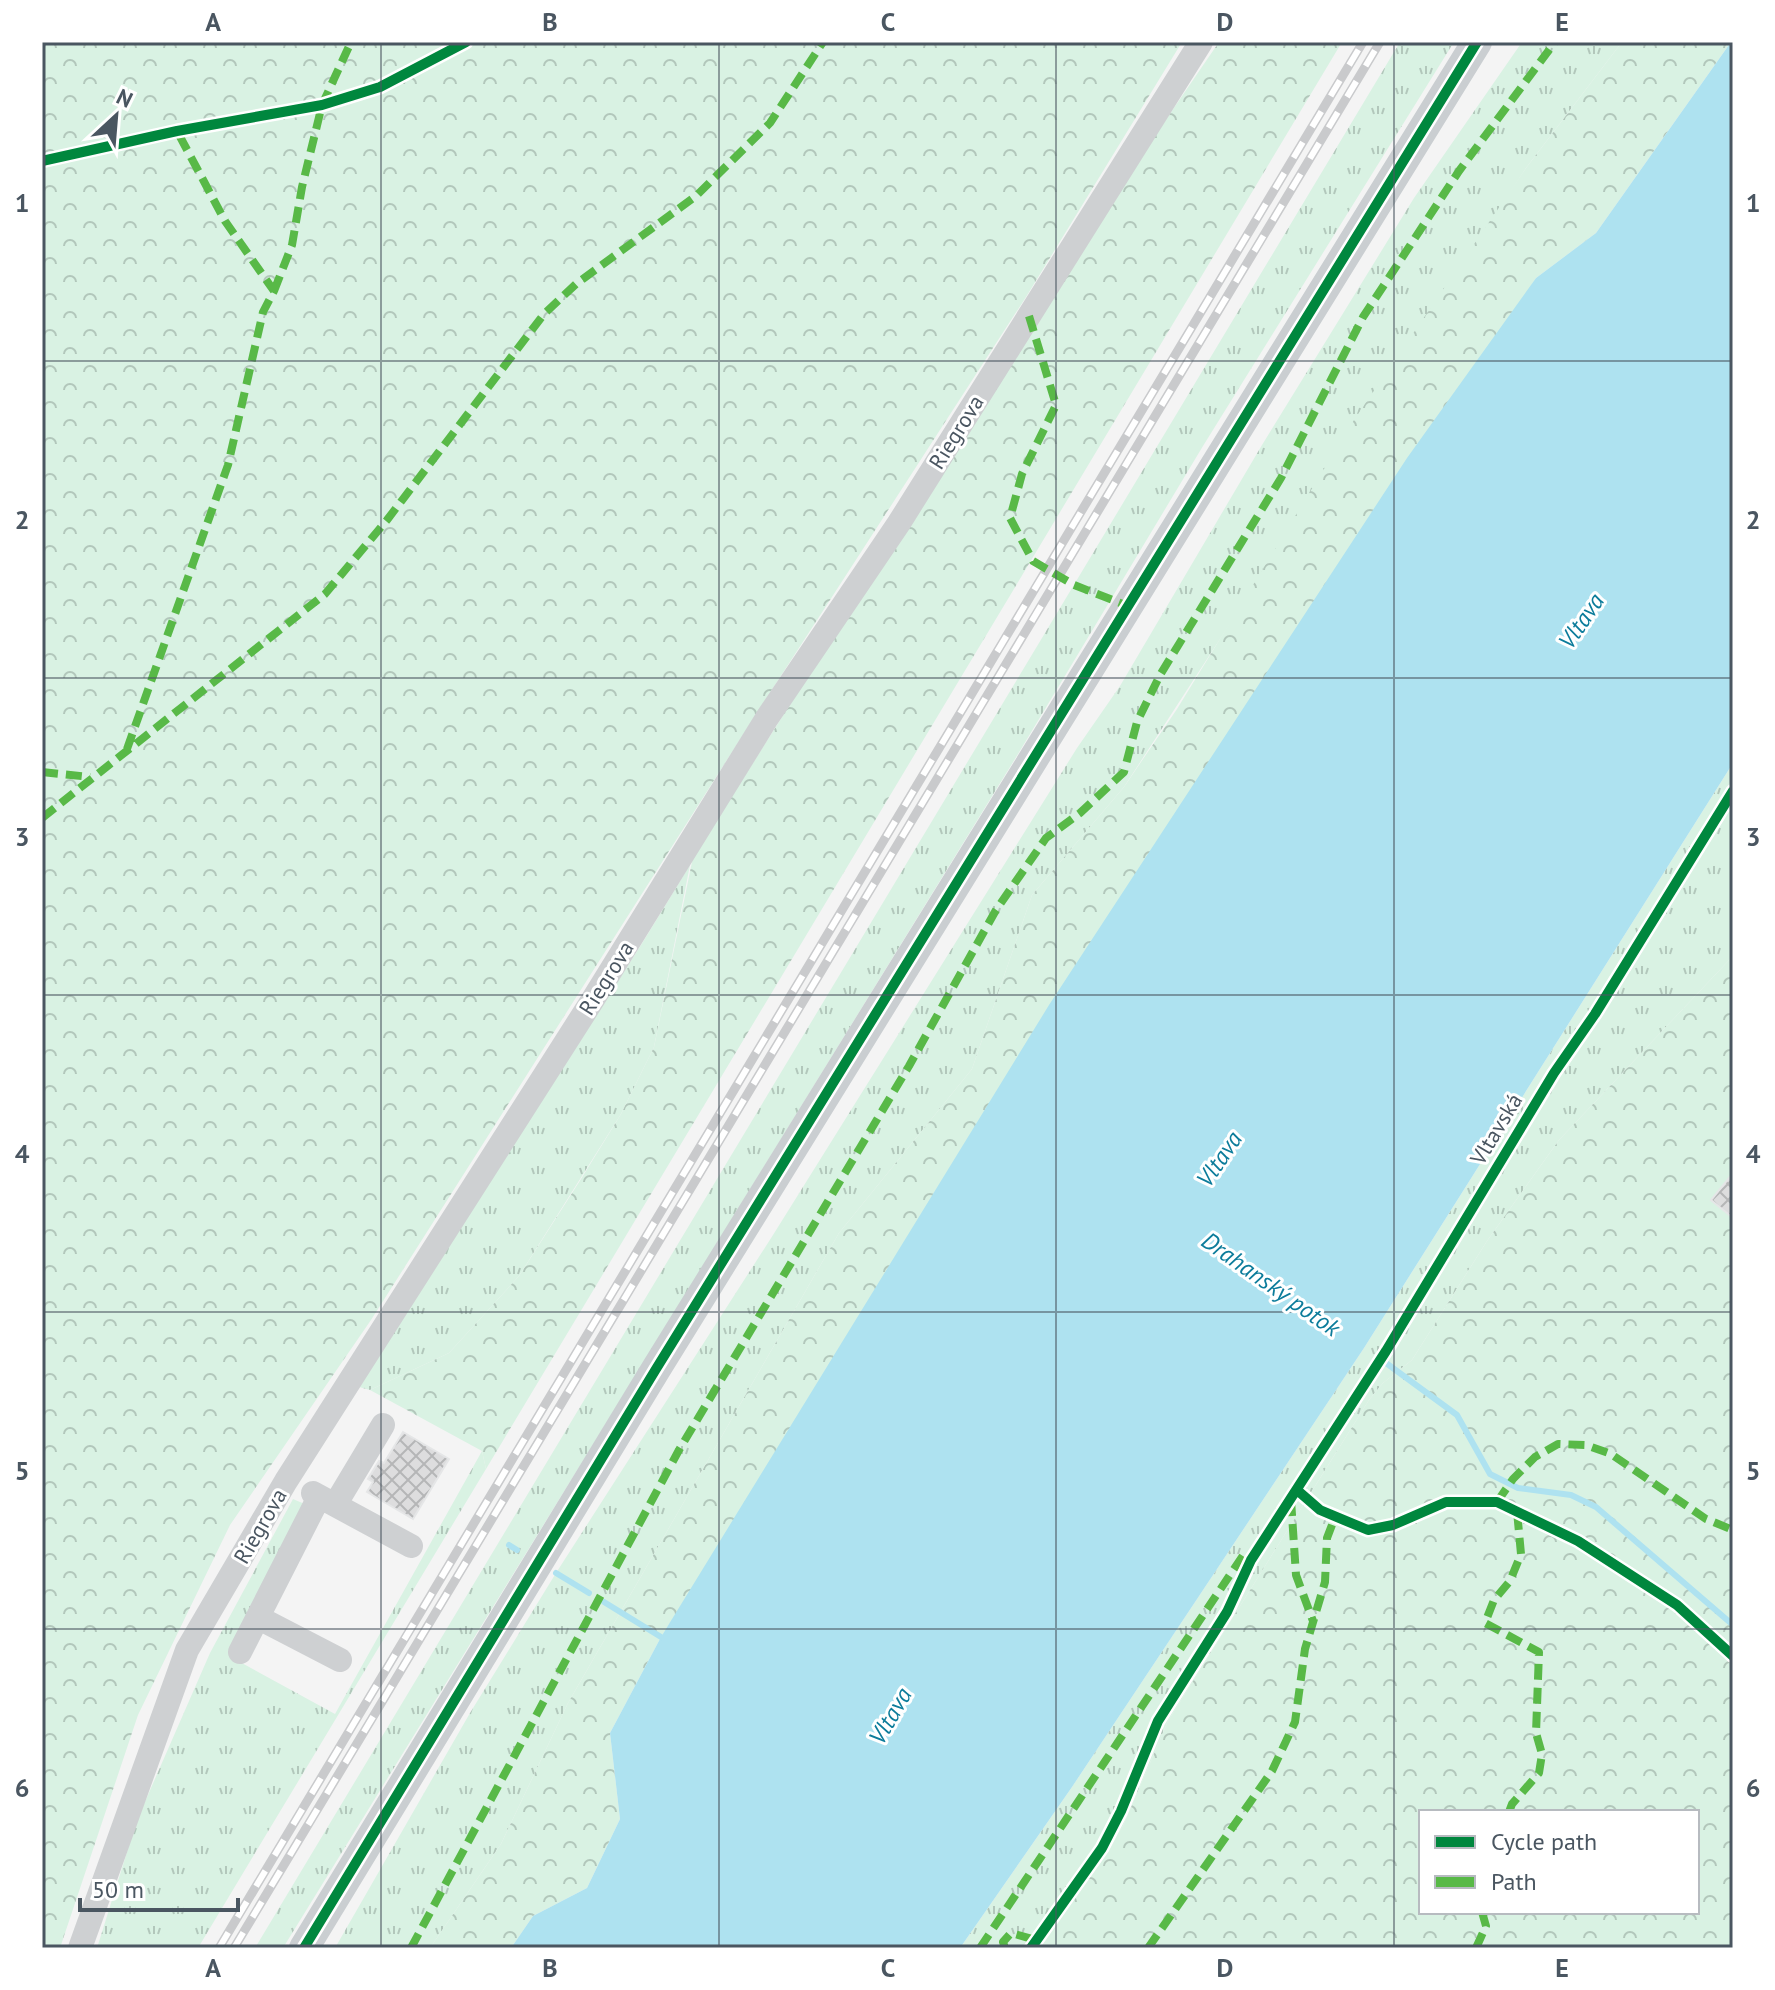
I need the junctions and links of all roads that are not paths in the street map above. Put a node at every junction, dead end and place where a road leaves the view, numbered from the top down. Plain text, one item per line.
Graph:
1 (1201, 42) edge
2 (1477, 42) edge
3 (383, 1425) dead end
4 (323, 1498) junction
5 (411, 1546) dead end
6 (259, 1618) junction
7 (240, 1652) dead end
8 (340, 1660) dead end
9 (80, 1948) edge
10 (304, 1948) edge

1 - 9 street, Riegrova
2 - 10 main road
3 - 4 street
4 - 5 street
4 - 6 street
6 - 7 street
6 - 8 street

